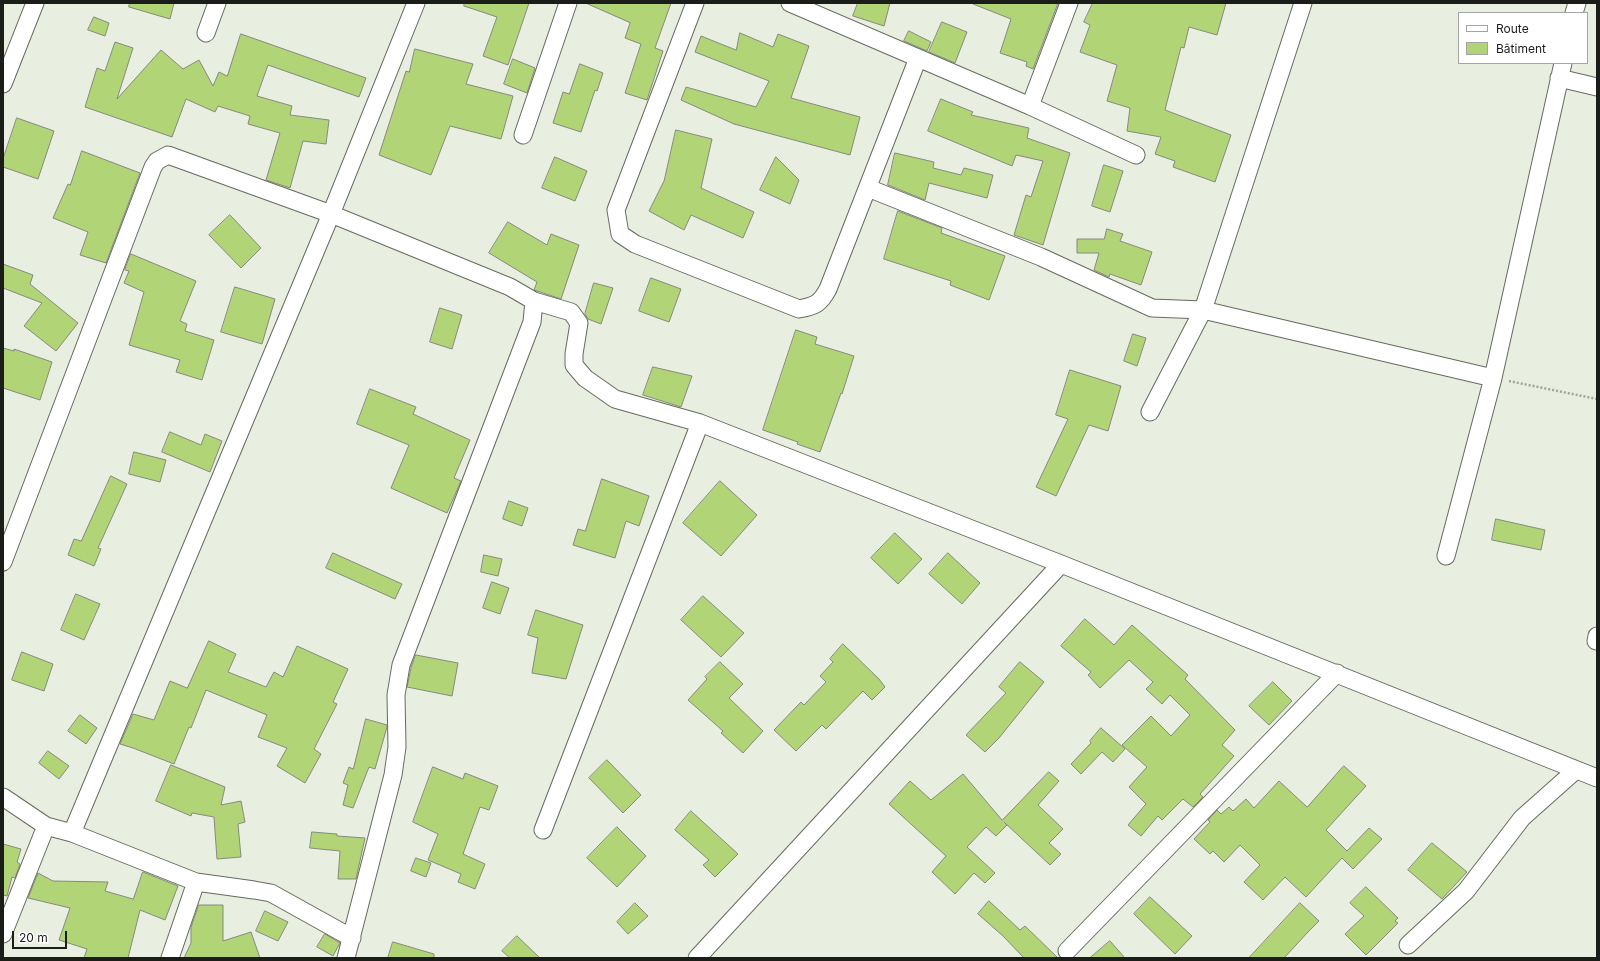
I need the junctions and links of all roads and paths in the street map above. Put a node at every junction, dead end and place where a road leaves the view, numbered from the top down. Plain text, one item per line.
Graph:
1 (35, 3) edge
2 (217, 3) edge
3 (416, 3) edge
4 (568, 3) edge
5 (695, 3) edge
6 (790, 3) edge
7 (1069, 3) edge
8 (1303, 3) edge
9 (206, 33) dead end
10 (918, 58) junction
11 (1561, 71) edge
12 (3, 84) edge
13 (1597, 87) edge
14 (1030, 106) junction
15 (523, 135) dead end
16 (1136, 155) dead end
17 (868, 188) junction
18 (331, 214) junction
19 (534, 301) junction
20 (1203, 310) junction
21 (1493, 378) junction
22 (1597, 399) edge
23 (1150, 412) dead end
24 (700, 423) junction
25 (1446, 556) dead end
26 (3, 562) edge
27 (1061, 564) junction
28 (1337, 673) junction
29 (1576, 770) junction
30 (1597, 778) edge
31 (3, 797) edge
32 (46, 826) junction
33 (543, 830) dead end
34 (72, 833) junction
35 (196, 882) junction
36 (3, 934) edge
37 (352, 938) junction
38 (1408, 945) dead end
39 (1067, 951) dead end
40 (170, 958) edge
41 (346, 958) edge
42 (697, 958) edge

1 - 12 street
2 - 9 street
3 - 18 street
4 - 15 street
5 - 17 street
6 - 10 street
7 - 14 street
8 - 20 street
10 - 14 street
10 - 17 street
11 - 13 street
11 - 21 street
14 - 16 street
17 - 20 street
18 - 19 street
18 - 26 street
18 - 34 street
19 - 24 street
19 - 37 street
20 - 21 street
20 - 23 street
21 - 22 path
21 - 25 street
24 - 27 street
24 - 33 street
27 - 28 street
27 - 42 street
28 - 29 street
28 - 39 street
29 - 30 street
29 - 38 street
31 - 32 street
32 - 34 street
32 - 36 street
34 - 35 street
35 - 37 street
35 - 40 street
37 - 41 street

